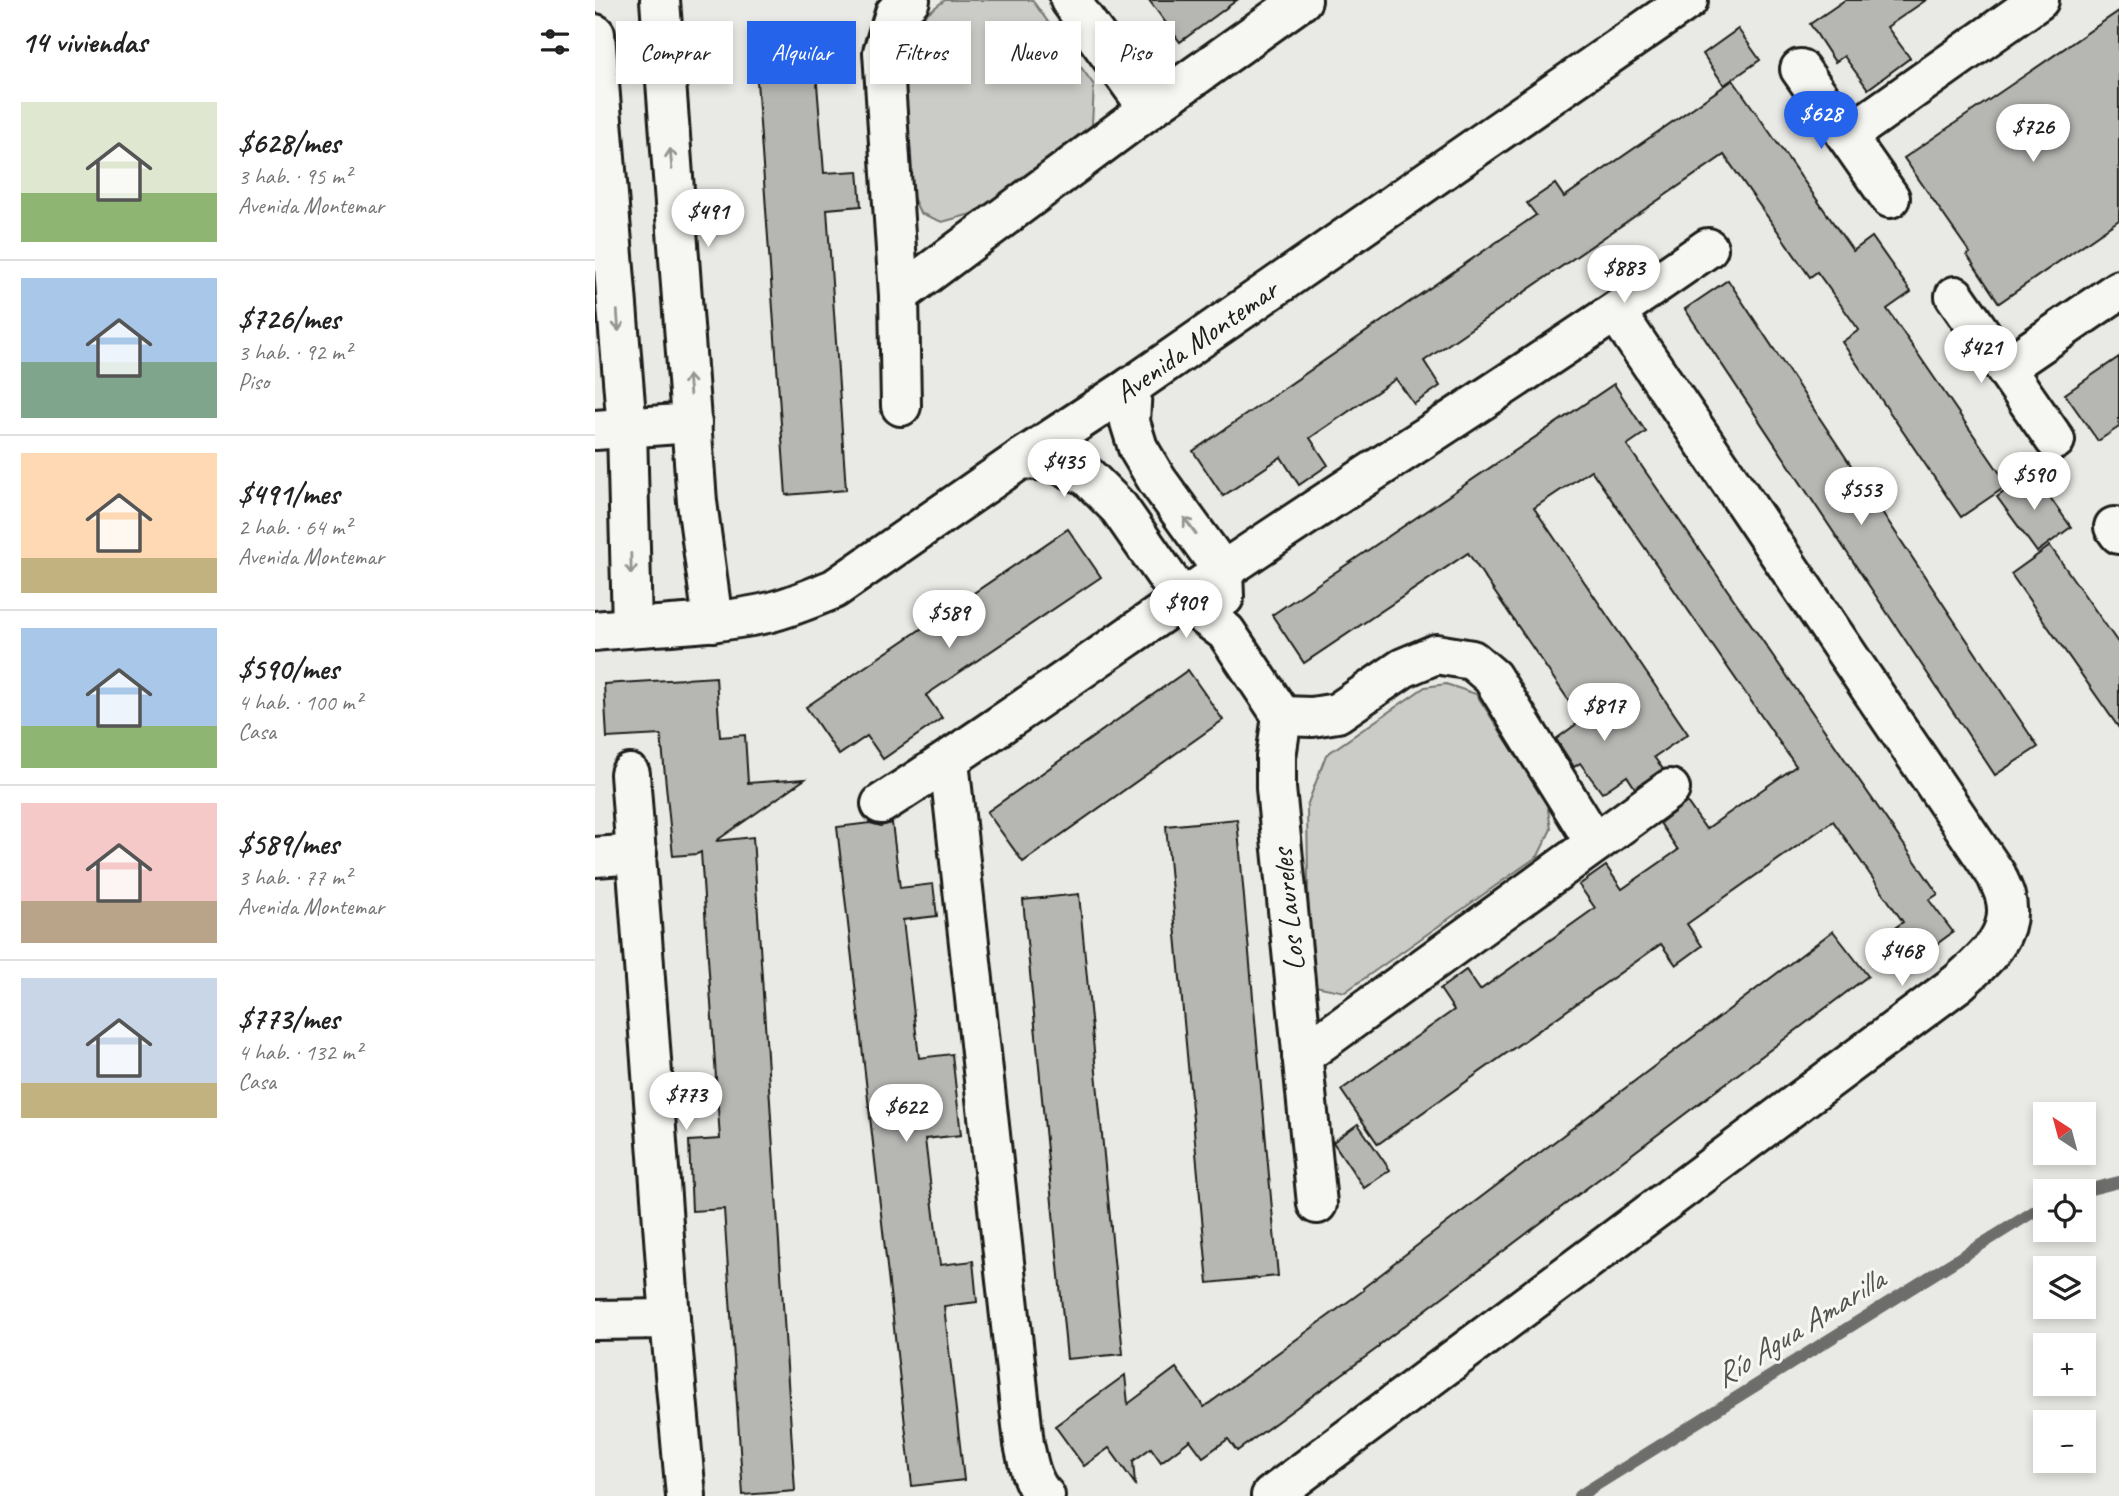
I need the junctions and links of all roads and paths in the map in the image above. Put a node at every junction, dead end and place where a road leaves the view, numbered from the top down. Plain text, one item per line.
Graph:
1 (660, 0) edge
2 (910, 0) edge
3 (1070, 0) edge
4 (1301, 0) edge
5 (1688, 0) edge
6 (2039, 0) edge
7 (595, 34) edge
8 (1800, 69) dead end
9 (1149, 109) junction
10 (1847, 136) junction
11 (601, 171) edge
12 (1891, 198) dead end
13 (1708, 248) dead end
14 (2119, 290) edge
15 (899, 295) junction
16 (1955, 296) dead end
17 (1616, 313) junction
18 (2005, 368) junction
19 (1132, 386) junction
20 (901, 406) dead end
21 (692, 423) junction
22 (611, 430) edge
23 (2055, 440) dead end
24 (1021, 459) junction
25 (1223, 571) junction
26 (1183, 600) junction
27 (713, 622) junction
28 (613, 629) edge
29 (1226, 632) junction
30 (1282, 716) junction
31 (949, 761) junction
32 (630, 774) dead end
33 (1670, 789) dead end
34 (881, 804) dead end
35 (1595, 843) junction
36 (637, 855) junction
37 (595, 857) edge
38 (1303, 1056) junction
39 (1317, 1205) dead end
40 (670, 1318) junction
41 (595, 1320) edge
42 (686, 1496) edge
43 (1045, 1496) edge
44 (1271, 1496) edge

21 -> 1 street
2 - 15 street
3 - 9 street
4 - 9 street
5 - 19 street, Avenida Montemar
6 - 10 street
7 - 11 street
8 - 10 street
9 - 15 street
10 - 12 street
11 -> 22 street
13 - 17 street
14 - 18 street
15 - 20 street
16 - 18 street
17 - 25 street
17 - 44 street
18 - 23 street
19 - 24 street, Avenida Montemar
25 -> 19 street
21 - 22 street
21 - 27 street
22 -> 28 street
24 - 26 street
24 - 27 street, Avenida Montemar
25 - 26 street
25 - 29 street
26 - 29 street
26 - 31 street
27 - 28 street, Avenida Montemar
29 - 30 street
30 - 35 street
30 - 38 street, Los Laureles
31 - 34 street
31 - 43 street
32 - 36 street
33 - 35 street
35 - 38 street
36 - 37 street
36 - 40 street
38 - 39 street, Los Laureles
40 - 41 street
40 - 42 street

